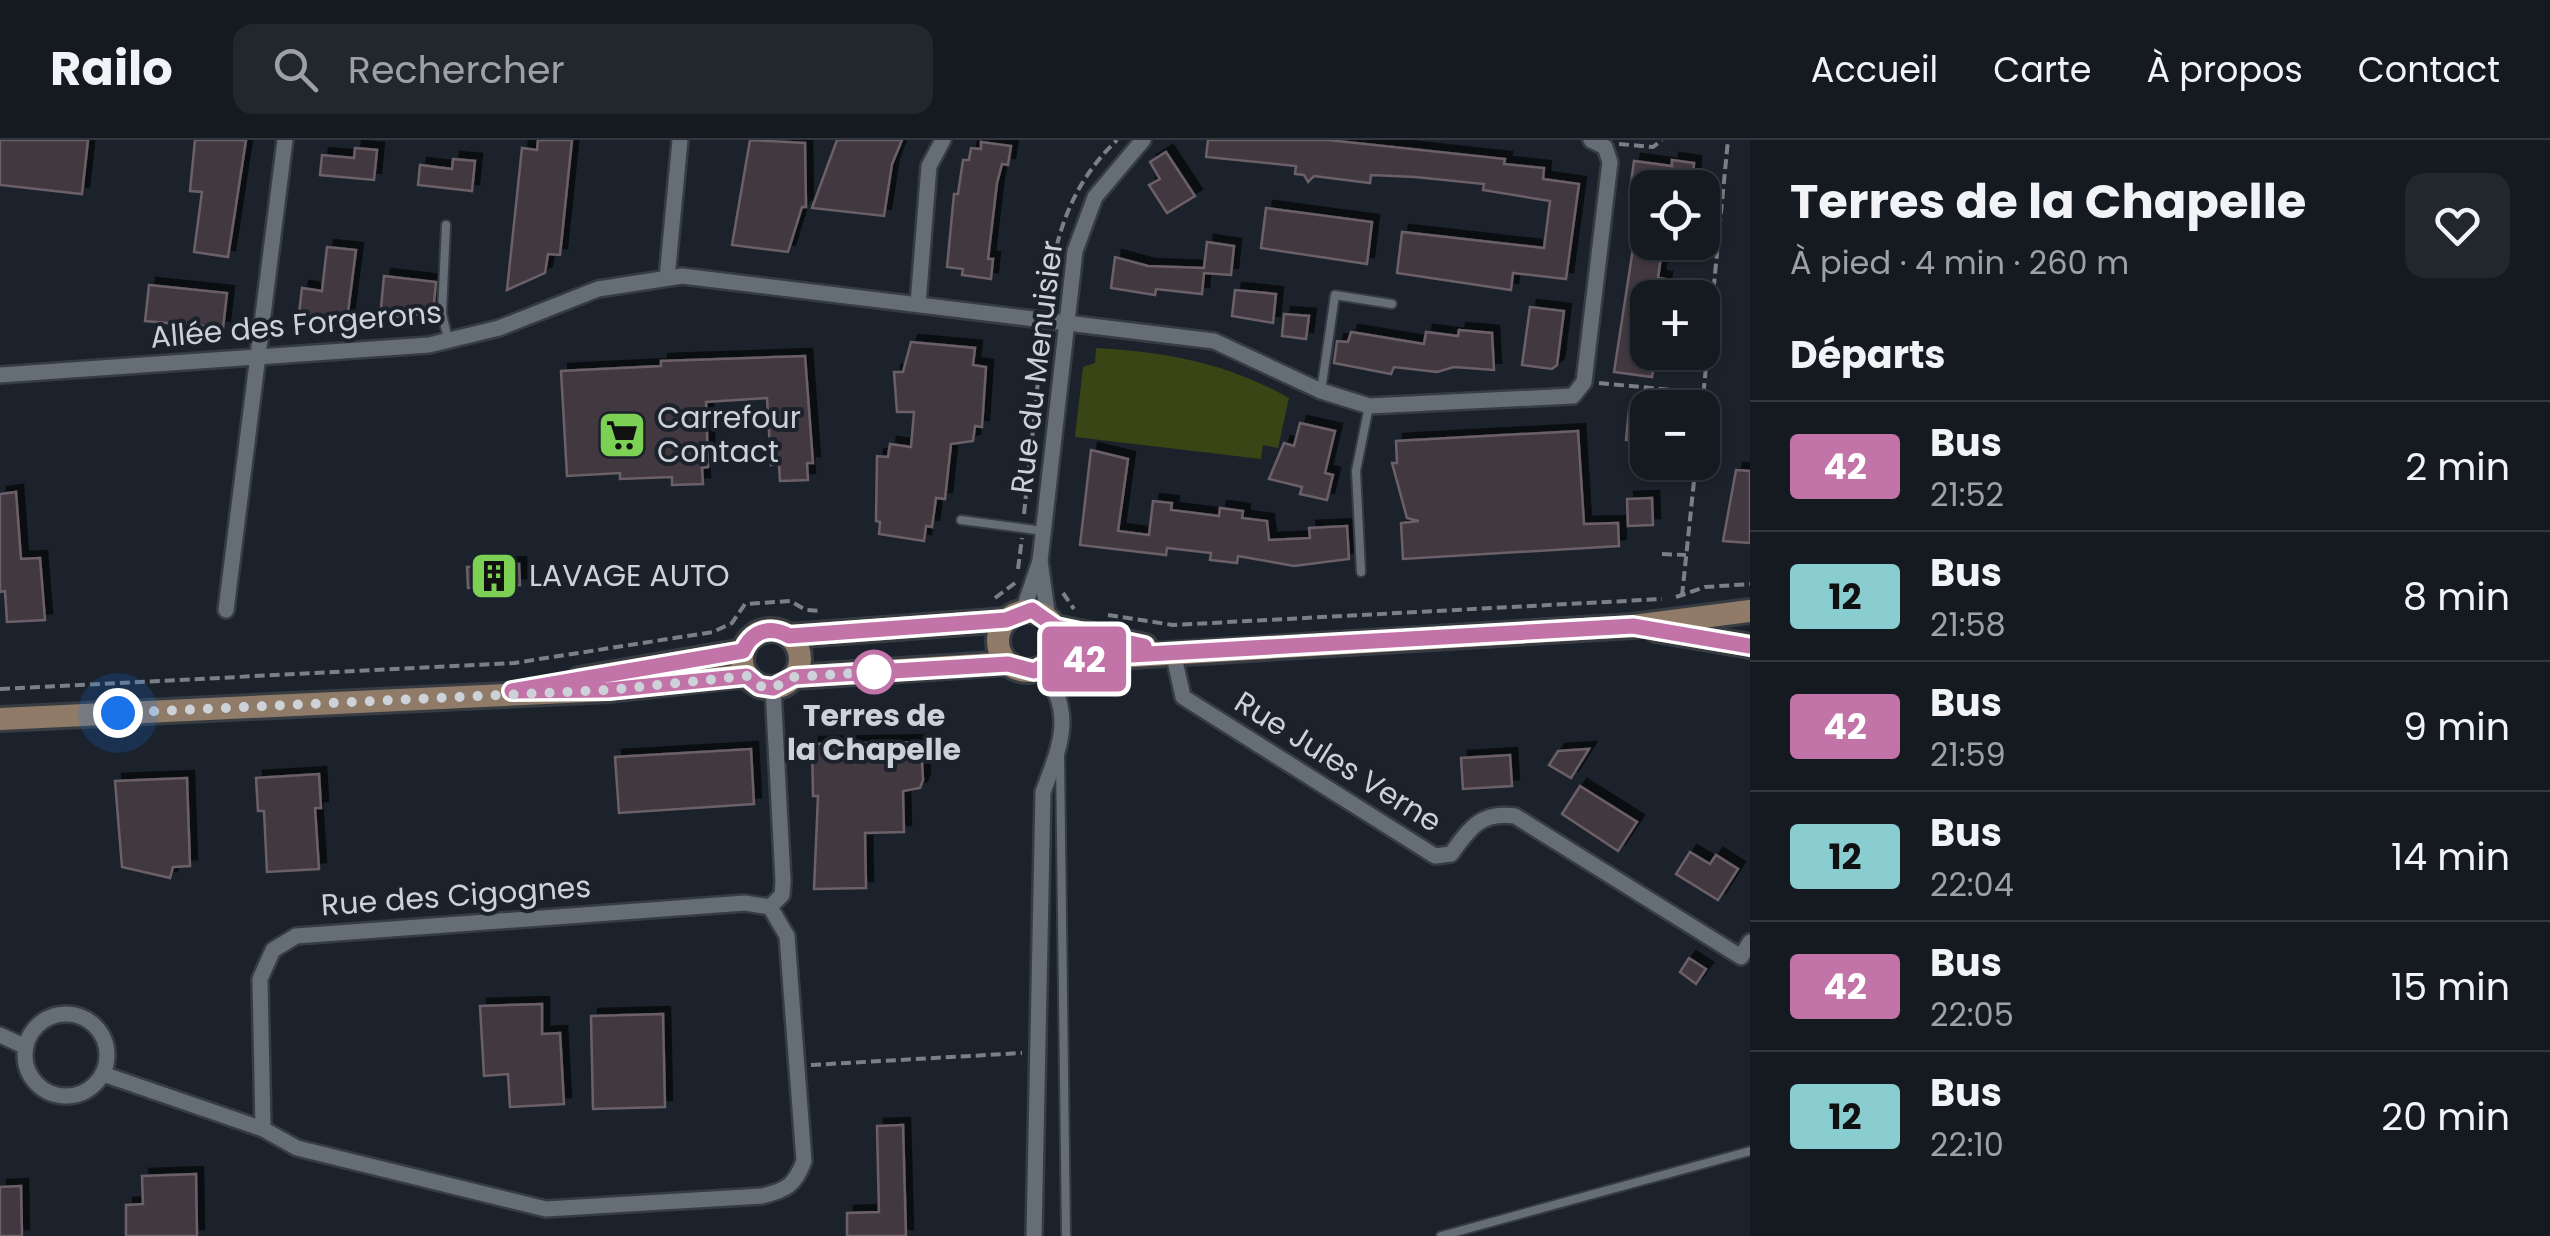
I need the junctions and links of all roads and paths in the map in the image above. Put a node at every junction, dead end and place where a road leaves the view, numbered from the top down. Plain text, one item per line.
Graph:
1 (285, 140) edge
2 (680, 140) edge
3 (943, 140) edge
4 (1143, 140) edge
5 (1662, 140) edge
6 (1728, 140) edge
7 (1599, 144) edge
8 (446, 225) dead end
9 (667, 278) junction
10 (918, 304) junction
11 (1392, 304) dead end
12 (1066, 322) junction
13 (448, 340) junction
14 (260, 359) junction
15 (0, 375) edge
16 (1584, 382) junction
17 (1671, 390) edge
18 (1704, 390) edge
19 (1321, 391) junction
20 (1369, 406) junction
21 (1694, 480) edge
22 (961, 520) dead end
23 (1044, 530) junction
24 (1662, 554) dead end
25 (1686, 555) junction
26 (1040, 561) junction
27 (1361, 572) dead end
28 (1750, 584) edge
29 (226, 610) dead end
30 (1750, 611) edge
31 (1014, 616) junction
32 (1052, 622) junction
33 (1633, 626) junction
34 (789, 636) junction
35 (1750, 646) edge
36 (743, 651) junction
37 (1173, 652) junction
38 (1008, 664) junction
39 (1047, 664) junction
40 (747, 676) junction
41 (784, 682) junction
42 (512, 691) junction
43 (0, 719) edge
44 (1060, 748) junction
45 (770, 908) junction
46 (1750, 942) edge
47 (1745, 960) edge
48 (0, 1034) edge
49 (26, 1047) junction
50 (1036, 1052) junction
51 (796, 1066) junction
52 (102, 1074) junction
53 (263, 1130) junction
54 (1750, 1151) edge
55 (1034, 1236) edge
56 (1066, 1236) edge
57 (1441, 1236) edge

1 - 14 street
2 - 9 street
3 - 10 street
4 - 12 street, Rue du Menuisier
5 - 7 path
6 - 18 path
7 - 16 street
8 - 13 lane
9 - 10 street, Allée des Forgerons
9 - 13 street, Allée des Forgerons
10 - 12 street, Allée des Forgerons
11 - 19 lane
12 - 19 street, Allée des Forgerons
12 - 23 street, Rue du Menuisier
13 - 14 street, Allée des Forgerons
14 - 15 street, Allée des Forgerons
14 - 29 street
16 - 17 path
16 - 20 street
19 - 20 street, Allée des Forgerons
20 - 27 lane
21 - 25 path
22 - 23 lane
23 - 26 street, Rue du Menuisier
24 - 25 path
25 - 28 path
26 - 31 street, Rue du Menuisier
26 - 32 street, Rue du Menuisier
30 - 33 main road
31 - 32 main road
31 - 34 main road
31 - 38 main road
32 - 37 main road
32 - 39 main road
33 - 35 main road
33 - 37 main road
34 - 36 main road
34 - 41 main road
36 - 40 main road
36 - 42 main road
37 - 39 main road
37 - 47 street, Rue Jules Verne
38 - 39 main road
38 - 41 main road
39 - 44 street
40 - 41 main road
40 - 42 main road
41 - 45 street
42 - 43 main road
44 - 50 street
44 - 56 lane
45 - 51 street
45 - 53 street, Rue des Cigognes
46 - 47 street, Rue Jules Verne
48 - 49 street
49 - 52 street
49 - 52 street
50 - 51 path
50 - 55 street
51 - 53 street
52 - 53 street
54 - 57 lane

